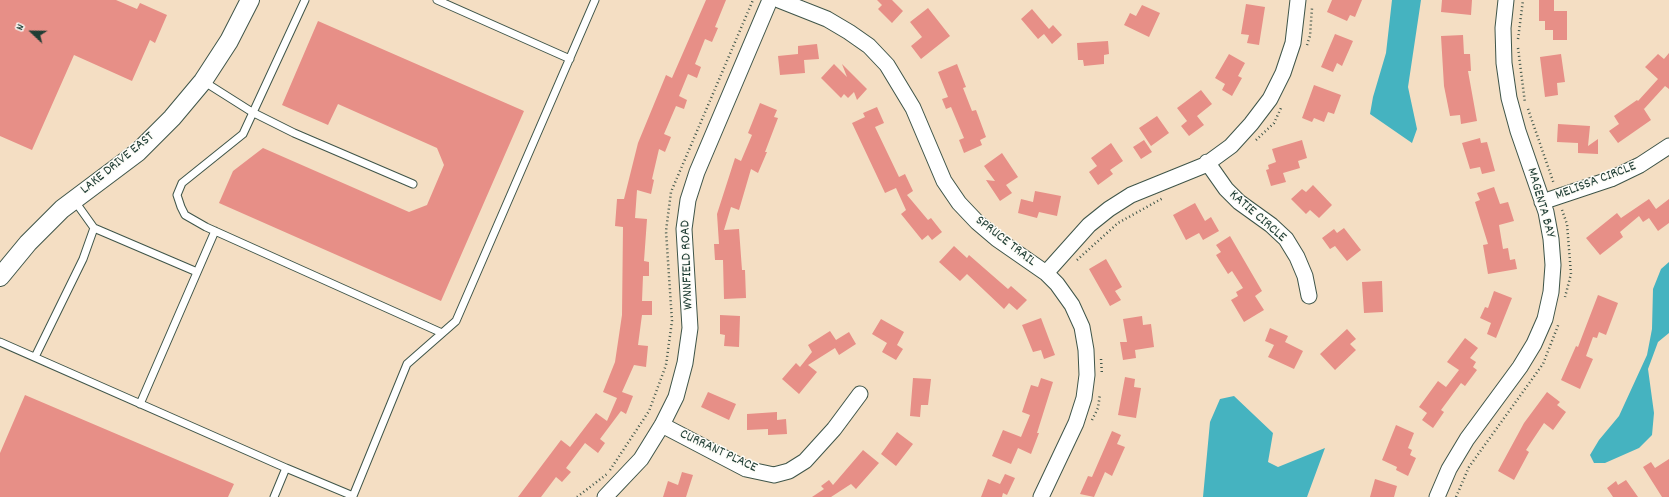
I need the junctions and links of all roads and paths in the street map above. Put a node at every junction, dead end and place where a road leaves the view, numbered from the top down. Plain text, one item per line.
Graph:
1 (250, 0) edge
2 (305, 0) edge
3 (437, 0) edge
4 (596, 0) edge
5 (770, 0) edge
6 (779, 0) edge
7 (1298, 0) edge
8 (1506, 0) edge
9 (1523, 0) edge
10 (570, 59) junction
11 (203, 81) junction
12 (252, 112) junction
13 (1669, 146) edge
14 (1207, 162) junction
15 (413, 184) dead end
16 (1558, 196) junction
17 (74, 200) junction
18 (1542, 202) junction
19 (94, 228) junction
20 (215, 231) junction
21 (197, 272) junction
22 (1046, 273) junction
23 (0, 277) edge
24 (1309, 296) dead end
25 (1564, 302) dead end
26 (1561, 316) dead end
27 (442, 333) junction
28 (1, 345) edge
29 (35, 357) junction
30 (860, 394) dead end
31 (140, 404) junction
32 (662, 425) junction
33 (286, 468) junction
34 (274, 497) edge
35 (605, 497) edge
36 (1041, 497) edge
37 (1437, 497) edge
38 (1456, 497) edge

1 - 11 street, LAKE DRIVE EAST
2 - 12 lane
3 - 10 lane
4 - 10 lane
5 - 32 street, WYNNFIELD ROAD
6 - 22 street, SPRUCE TRAIL
7 - 14 street
8 - 18 street, MAGENTA BAY
9 - 16 path
10 - 27 lane
11 - 12 lane
11 - 17 street, LAKE DRIVE EAST
12 - 15 lane
12 - 20 lane
13 - 16 street, MELISSA CIRCLE
14 - 22 street
14 - 24 street, KATIE CIRCLE
16 - 18 street, MELISSA CIRCLE
16 - 25 path
17 - 19 lane
17 - 23 street, LAKE DRIVE EAST
18 - 37 street, MAGENTA BAY
19 - 21 lane
19 - 29 lane
20 - 21 lane
20 - 27 lane
21 - 31 lane
22 - 36 street, SPRUCE TRAIL
26 - 38 path
27 - 33 lane
28 - 29 lane
29 - 31 lane
30 - 32 street, CURRANT PLACE
31 - 33 lane
32 - 35 street, WYNNFIELD ROAD
33 - 34 lane

